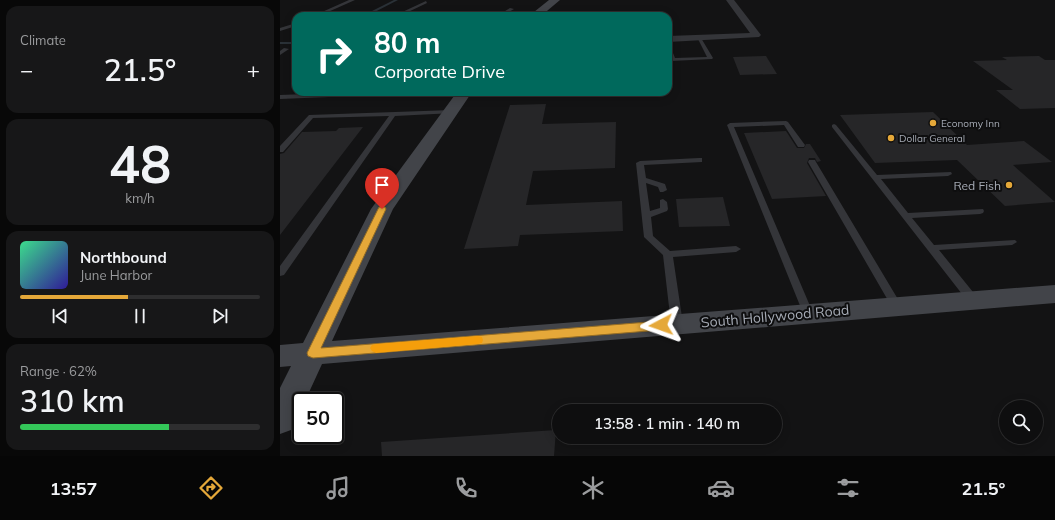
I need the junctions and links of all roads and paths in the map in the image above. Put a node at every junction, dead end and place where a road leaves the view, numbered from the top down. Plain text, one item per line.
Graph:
1 (353, 0) edge
2 (556, 0) edge
3 (730, 0) edge
4 (426, 2) dead end
5 (512, 8) dead end
6 (324, 12) edge
7 (404, 12) edge
8 (506, 12) edge
9 (540, 12) edge
10 (292, 26) edge
11 (280, 30) edge
12 (699, 38) junction
13 (672, 40) edge
14 (286, 49) dead end
15 (280, 53) edge
16 (672, 58) edge
17 (297, 96) edge
18 (462, 96) edge
19 (280, 97) edge
20 (452, 112) junction
21 (394, 113) junction
22 (834, 126) dead end
23 (801, 145) dead end
24 (280, 150) edge
25 (698, 160) dead end
26 (812, 162) dead end
27 (948, 174) dead end
28 (875, 177) junction
29 (642, 179) junction
30 (662, 190) dead end
31 (663, 202) dead end
32 (980, 211) dead end
33 (647, 215) junction
34 (906, 216) junction
35 (1012, 242) dead end
36 (932, 248) junction
37 (736, 249) dead end
38 (668, 254) junction
39 (280, 273) edge
40 (1055, 294) edge
41 (974, 300) junction
42 (897, 306) junction
43 (808, 313) junction
44 (677, 324) junction
45 (313, 353) junction
46 (280, 356) edge
47 (280, 420) edge

1 - 6 lane
2 - 9 street
3 - 12 street
4 - 7 lane
5 - 8 lane
10 - 11 lane
12 - 13 street
12 - 16 lane
14 - 15 lane
17 - 19 lane
18 - 20 street
20 - 21 lane
20 - 45 street
21 - 24 lane
21 - 39 lane
22 - 28 lane
23 - 43 lane
25 - 29 lane
26 - 42 lane
27 - 28 lane
28 - 34 lane
29 - 30 lane
29 - 33 lane
31 - 33 lane
32 - 34 lane
33 - 38 lane
34 - 36 lane
35 - 36 lane
36 - 41 lane
37 - 38 lane
38 - 44 lane
40 - 41 street, South Hollywood Road
41 - 42 street, South Hollywood Road
42 - 43 street, South Hollywood Road
43 - 44 street, South Hollywood Road
44 - 45 street, South Hollywood Road
45 - 46 street, South Hollywood Road
45 - 47 street

